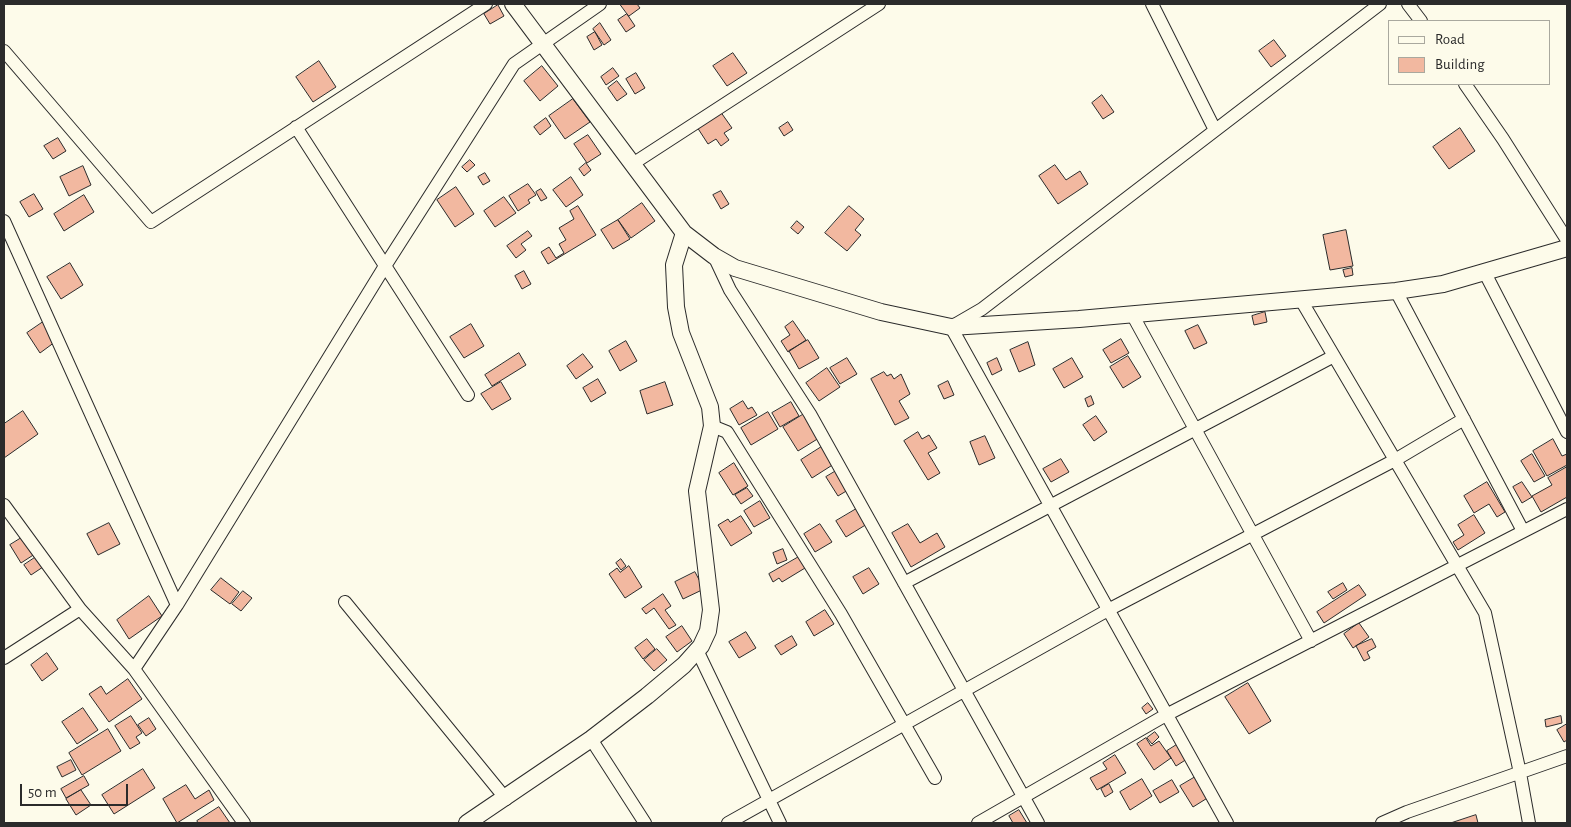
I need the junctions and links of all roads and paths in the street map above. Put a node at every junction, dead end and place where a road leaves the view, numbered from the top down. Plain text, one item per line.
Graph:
1 (486, 4) edge
2 (514, 4) edge
3 (600, 4) edge
4 (879, 4) edge
5 (1152, 4) edge
6 (1380, 4) edge
7 (1408, 4) edge
8 (1420, 20) edge
9 (542, 43) junction
10 (4, 50) edge
11 (1465, 85) edge
12 (296, 127) junction
13 (1215, 130) junction
14 (634, 163) junction
15 (4, 221) edge
16 (684, 233) junction
17 (1567, 240) edge
18 (1567, 248) edge
19 (714, 256) junction
20 (385, 266) junction
21 (1485, 273) junction
22 (1396, 292) junction
23 (1301, 300) junction
24 (1132, 314) junction
25 (951, 327) junction
26 (1334, 356) junction
27 (468, 395) dead end
28 (1464, 419) junction
29 (712, 426) junction
30 (1195, 430) junction
31 (1567, 432) edge
32 (1395, 460) junction
33 (4, 505) edge
34 (1050, 505) junction
35 (1567, 509) edge
36 (1523, 531) junction
37 (1253, 536) junction
38 (1457, 566) junction
39 (904, 583) junction
40 (345, 602) dead end
41 (177, 605) junction
42 (80, 609) junction
43 (1108, 610) junction
44 (1311, 641) junction
45 (697, 650) junction
46 (4, 658) edge
47 (134, 669) junction
48 (964, 691) junction
49 (1166, 714) junction
50 (904, 724) junction
51 (591, 739) junction
52 (1567, 756) edge
53 (1520, 773) junction
54 (935, 778) dead end
55 (506, 798) junction
56 (1024, 798) junction
57 (768, 799) junction
58 (244, 823) edge
59 (467, 823) edge
60 (645, 823) edge
61 (728, 823) edge
62 (780, 823) edge
63 (978, 823) edge
64 (1038, 823) edge
65 (1227, 823) edge
66 (1382, 823) edge
67 (1529, 823) edge

1 - 12 street
2 - 9 street
3 - 9 street
4 - 14 street
5 - 13 street
6 - 13 street
7 - 8 street
9 - 14 street
9 - 20 street
10 - 12 street
11 - 17 street
12 - 20 street
13 - 25 street
14 - 16 street
15 - 41 street
16 - 19 street
16 - 29 street
18 - 21 street
19 - 25 street
19 - 39 street
20 - 27 street
20 - 41 street
21 - 22 street
21 - 31 street
22 - 23 street
22 - 28 street
23 - 24 street
23 - 26 street
24 - 25 street
24 - 30 street
25 - 34 street
26 - 30 street
26 - 32 street
28 - 32 street
28 - 36 street
29 - 45 street
29 - 50 street
30 - 34 street
30 - 37 street
32 - 37 street
32 - 38 street
33 - 42 street
34 - 39 street
34 - 43 street
35 - 36 street
36 - 38 street
37 - 43 street
37 - 44 street
38 - 44 street
38 - 53 street
39 - 48 street
40 - 55 street
41 - 47 street
42 - 46 street
42 - 47 street
43 - 48 street
43 - 49 street
44 - 49 street
45 - 51 street
45 - 57 street
47 - 58 street
48 - 50 street
48 - 56 street
49 - 56 street
49 - 65 street
50 - 54 street
50 - 57 street
51 - 55 street
51 - 60 street
52 - 53 street
53 - 66 street
53 - 67 street
55 - 59 street
56 - 63 street
56 - 64 street
57 - 61 street
57 - 62 street

